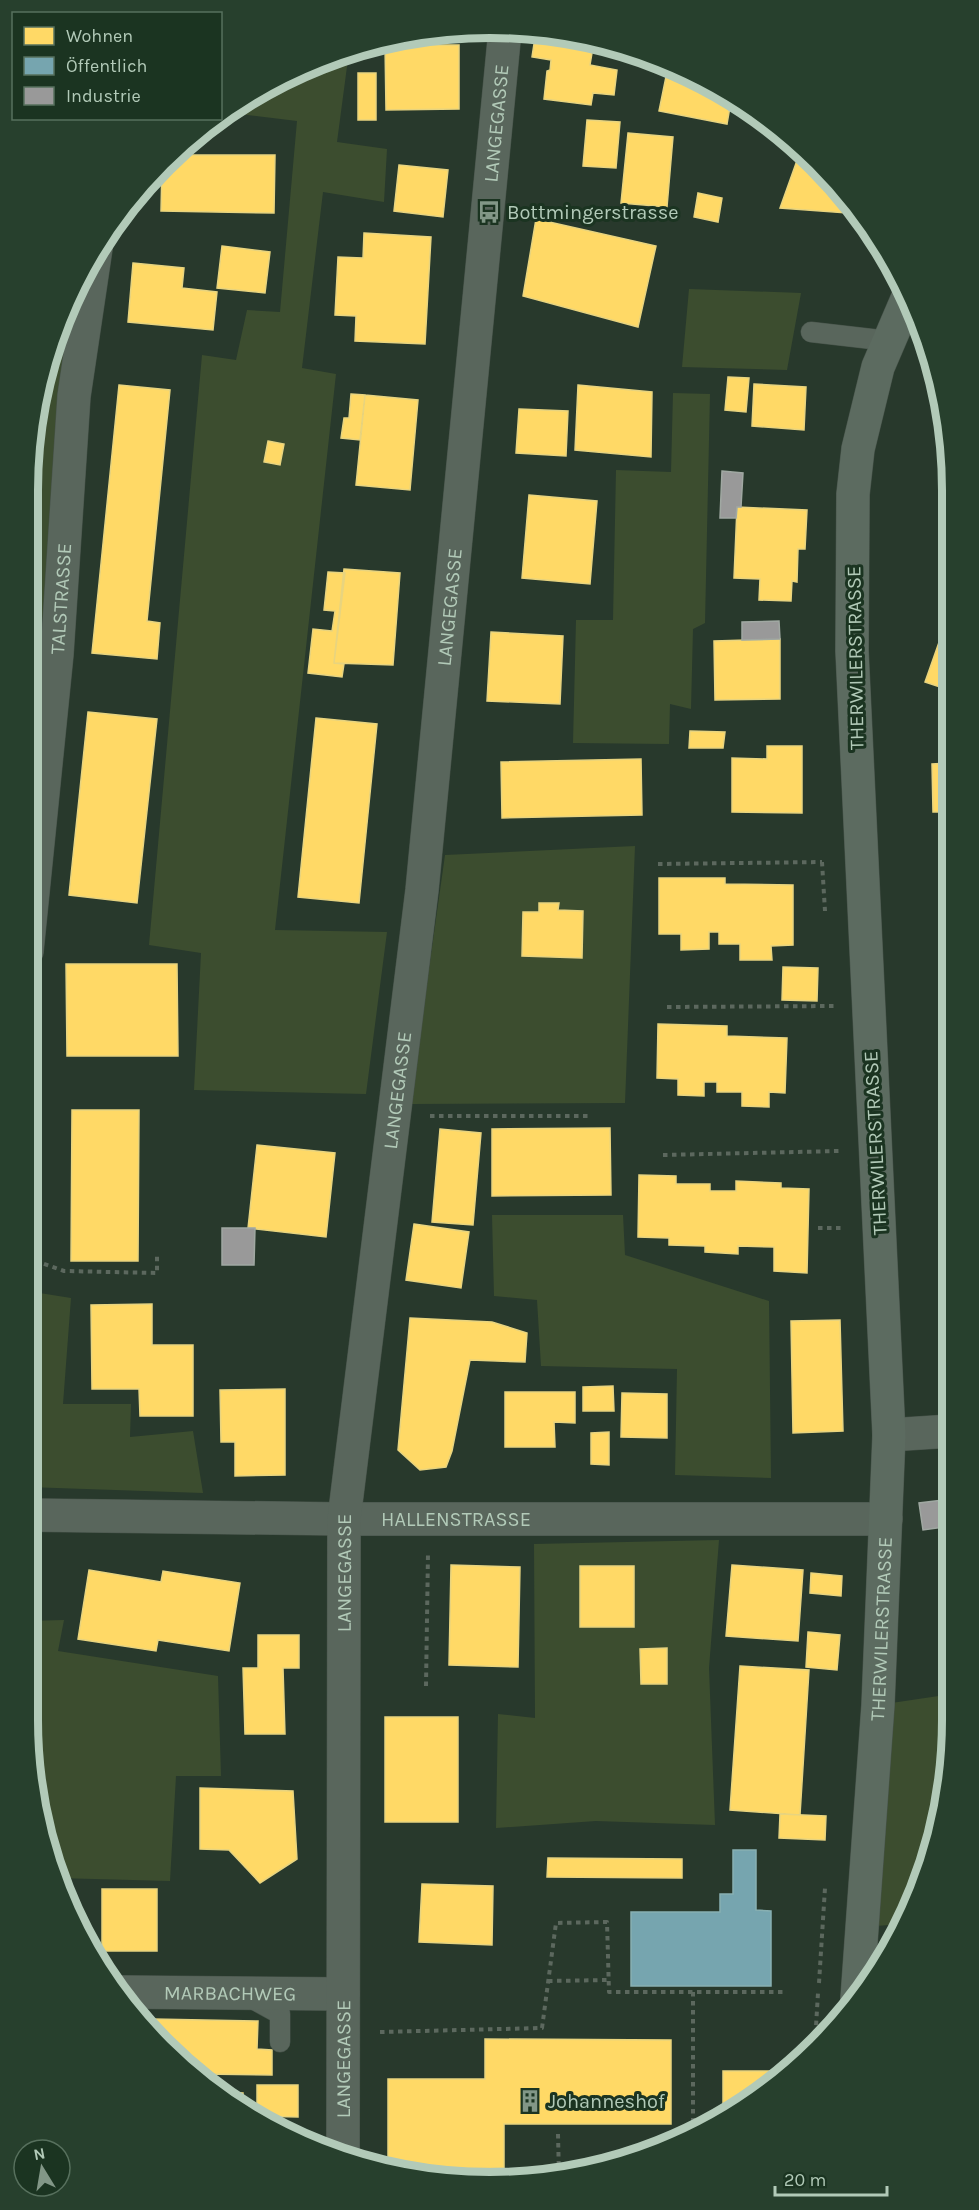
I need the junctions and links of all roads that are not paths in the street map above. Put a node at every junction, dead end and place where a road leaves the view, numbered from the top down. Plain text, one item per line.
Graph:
1 (504, 38) edge
2 (92, 274) edge
3 (903, 308) edge
4 (811, 332) dead end
5 (889, 341) junction
6 (38, 842) edge
7 (942, 1432) edge
8 (889, 1435) junction
9 (38, 1515) edge
10 (344, 1519) junction
11 (886, 1519) junction
12 (858, 1982) edge
13 (128, 1992) edge
14 (244, 1993) junction
15 (343, 1994) junction
16 (280, 2042) dead end
17 (343, 2149) edge

1 - 10 street, LANGEGASSE
2 - 6 street, TALSTRASSE
3 - 5 main road, THERWILERSTRASSE
4 - 5 lane
5 - 8 main road, THERWILERSTRASSE
7 - 8 street
8 - 11 main road, THERWILERSTRASSE
9 - 10 street, HALLENSTRASSE
10 - 11 street, HALLENSTRASSE
10 - 15 street, LANGEGASSE
11 - 12 main road, THERWILERSTRASSE
13 - 14 street, MARBACHWEG
14 - 15 street, MARBACHWEG
14 - 16 lane
15 - 17 street, LANGEGASSE

